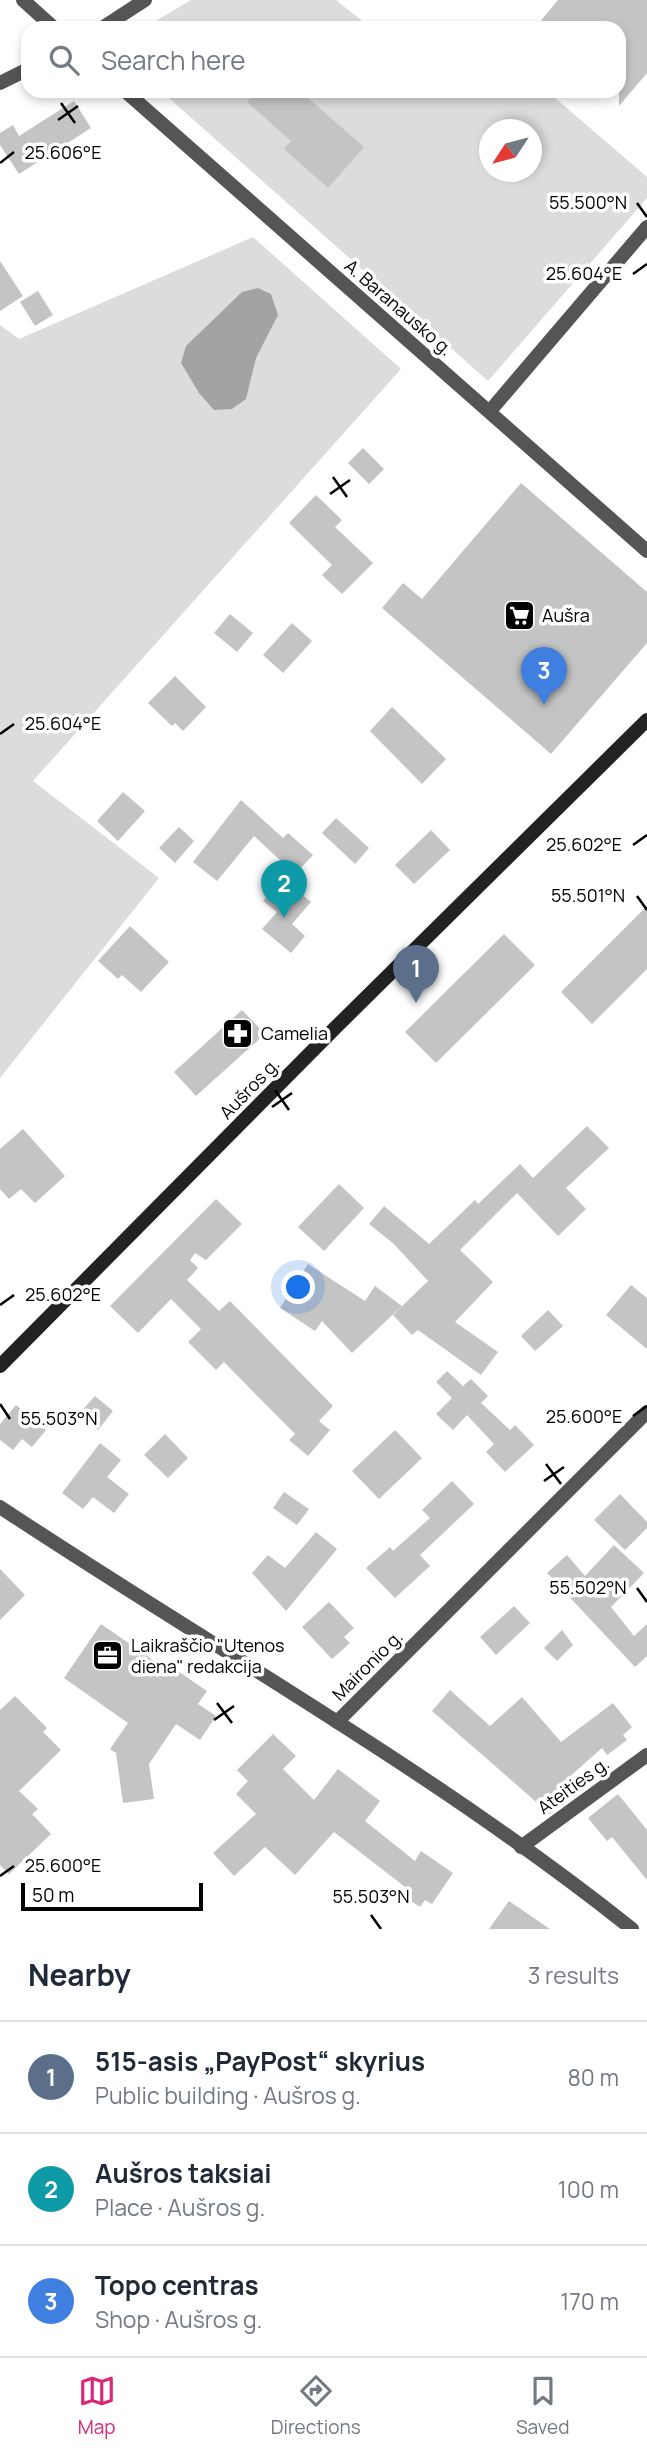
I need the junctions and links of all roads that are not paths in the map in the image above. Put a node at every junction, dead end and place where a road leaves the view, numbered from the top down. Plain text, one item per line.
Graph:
1 (23, 0) edge
2 (145, 0) edge
3 (46, 21) edge
4 (113, 21) edge
5 (21, 72) edge
6 (0, 83) edge
7 (133, 98) edge
8 (647, 227) edge
9 (489, 411) junction
10 (647, 551) edge
11 (647, 720) edge
12 (0, 1366) edge
13 (647, 1412) edge
14 (0, 1507) edge
15 (337, 1722) junction
16 (647, 1755) edge
17 (522, 1847) junction
18 (632, 1929) edge

1 - 3 street
2 - 4 street
5 - 6 street
7 - 9 street, A. Baranausko g.
8 - 9 street
9 - 10 street, A. Baranausko g.
11 - 12 street, Aušros g.
13 - 15 street, Maironio g.
14 - 15 street, Maironio g.
15 - 17 street
16 - 17 street, Ateities g.
17 - 18 street

